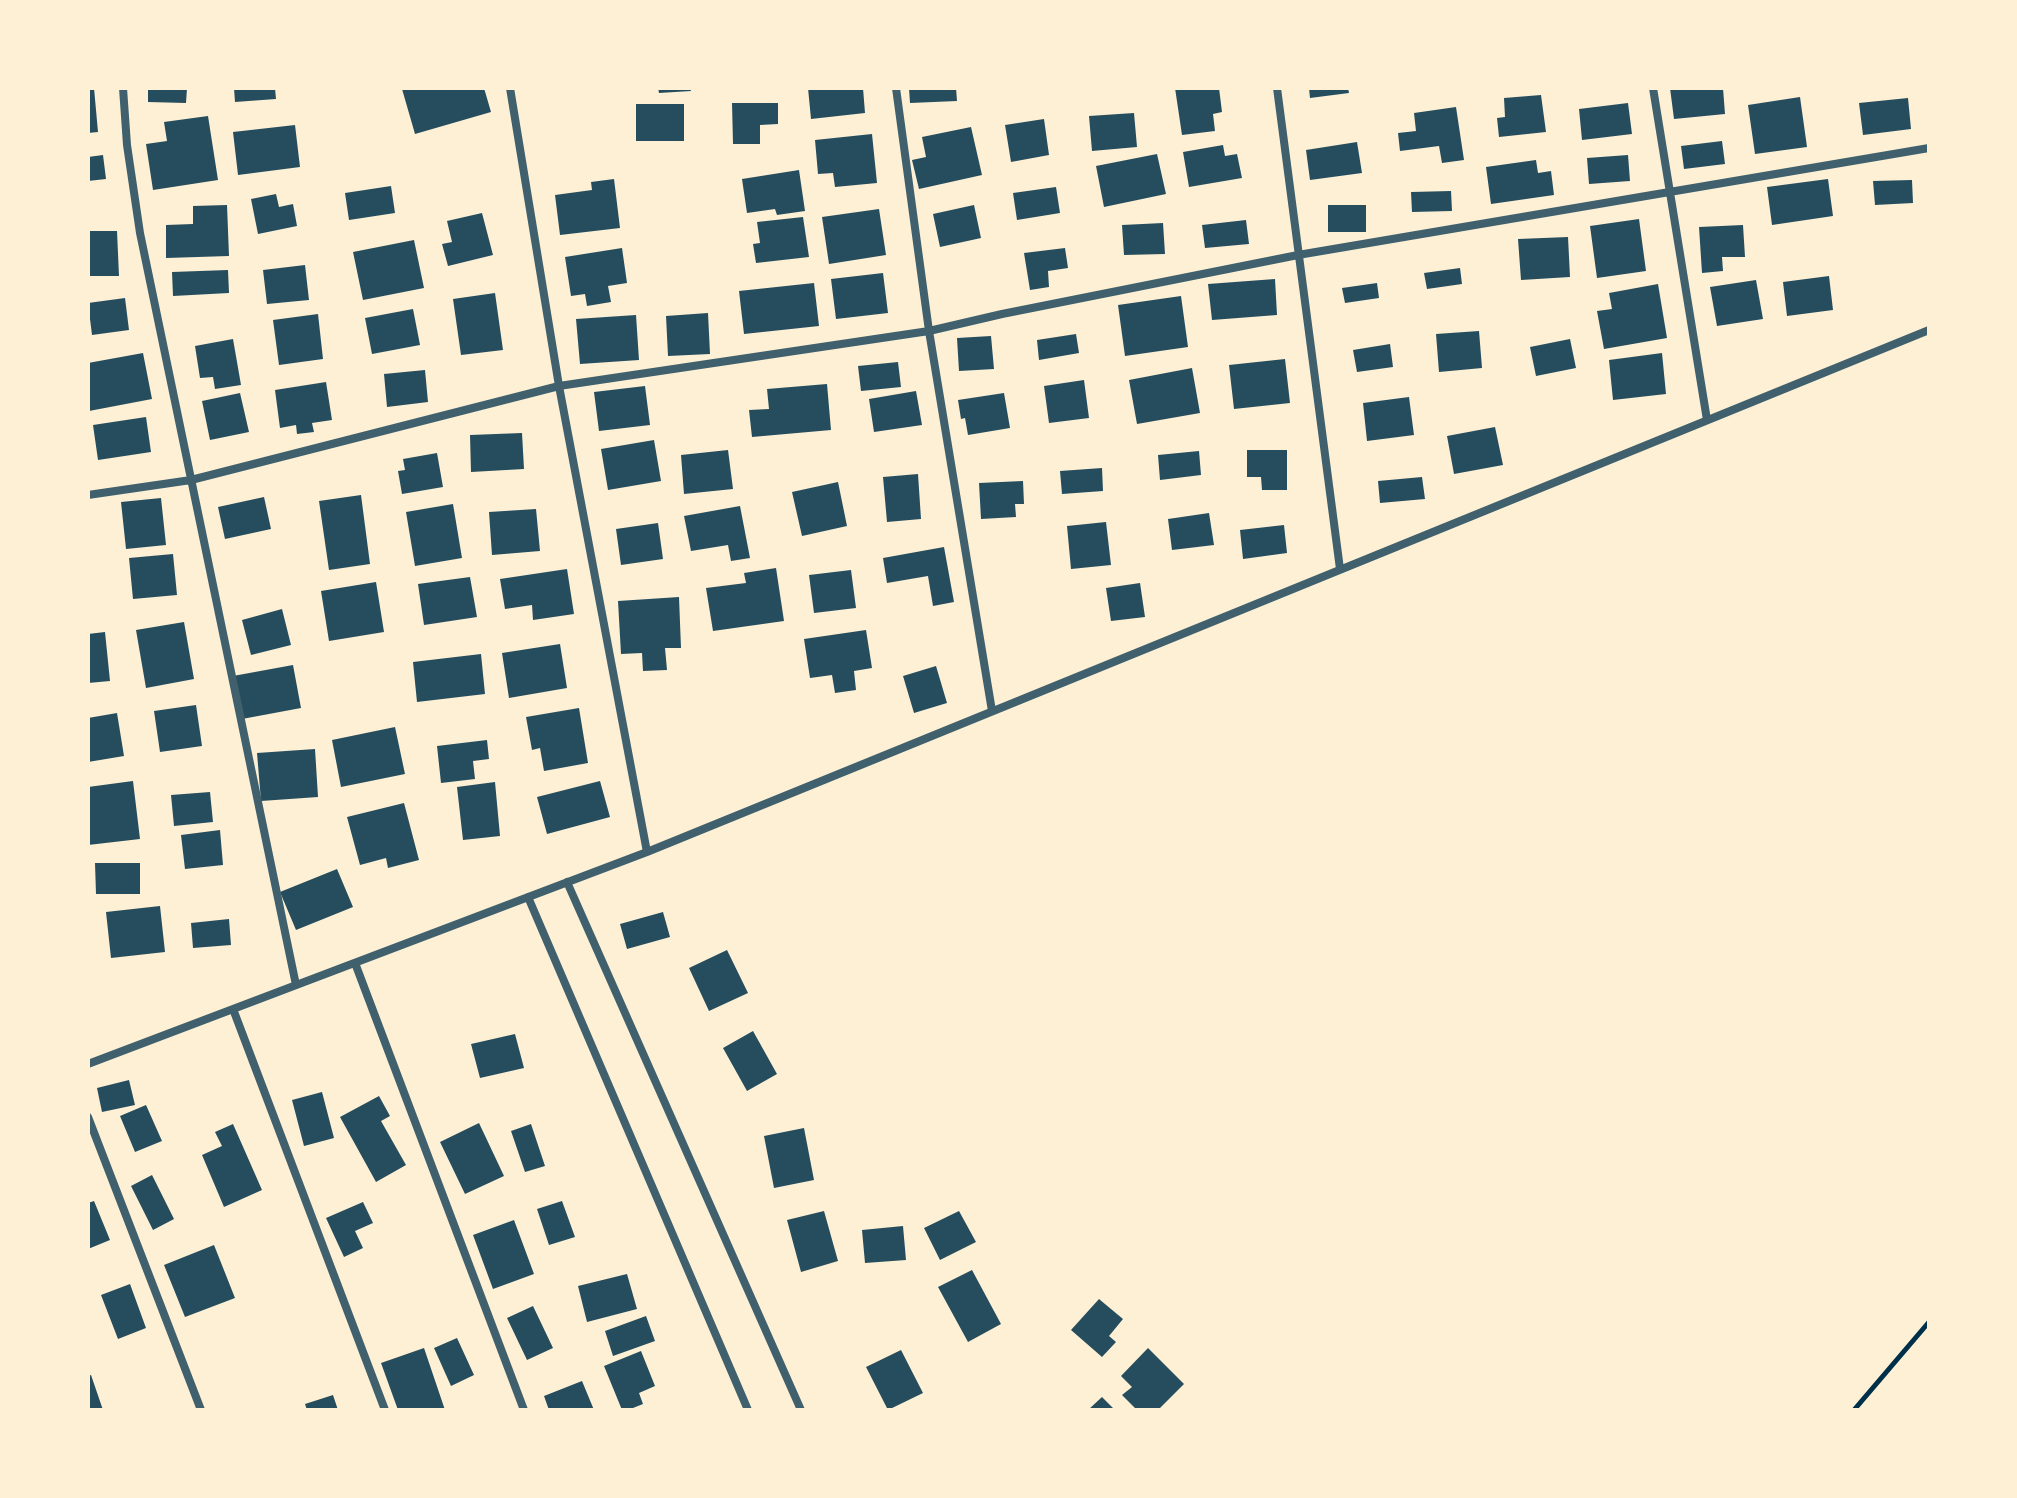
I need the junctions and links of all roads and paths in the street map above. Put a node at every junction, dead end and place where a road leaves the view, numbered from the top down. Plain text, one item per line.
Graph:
1 (123, 88) edge
2 (510, 88) edge
3 (896, 88) edge
4 (1277, 88) edge
5 (1653, 88) edge
6 (1929, 148) edge
7 (1670, 192) junction
8 (1298, 255) junction
9 (1929, 330) edge
10 (929, 331) junction
11 (559, 386) junction
12 (1707, 420) junction
13 (191, 480) junction
14 (88, 495) edge
15 (1340, 569) junction
16 (992, 711) junction
17 (647, 852) junction
18 (567, 882) junction
19 (528, 897) junction
20 (355, 963) junction
21 (296, 985) junction
22 (233, 1009) junction
23 (88, 1064) edge
24 (88, 1117) edge
25 (1929, 1322) edge
26 (201, 1410) edge
27 (385, 1410) edge
28 (524, 1410) edge
29 (748, 1410) edge
30 (801, 1410) edge
31 (1854, 1410) edge

1 - 13 street
2 - 11 street
3 - 10 street
4 - 8 street
5 - 7 street
6 - 7 street
7 - 8 street
7 - 12 street
8 - 10 street
8 - 15 street
9 - 12 street
10 - 11 street
10 - 16 street
11 - 13 street
11 - 17 street
12 - 15 street
13 - 14 street
13 - 21 street
15 - 16 street
16 - 17 street
17 - 18 street
18 - 19 street
18 - 30 street
19 - 20 street
19 - 29 street
20 - 21 street
20 - 28 street
21 - 22 street
22 - 23 street
22 - 27 street
24 - 26 street
25 - 31 path

